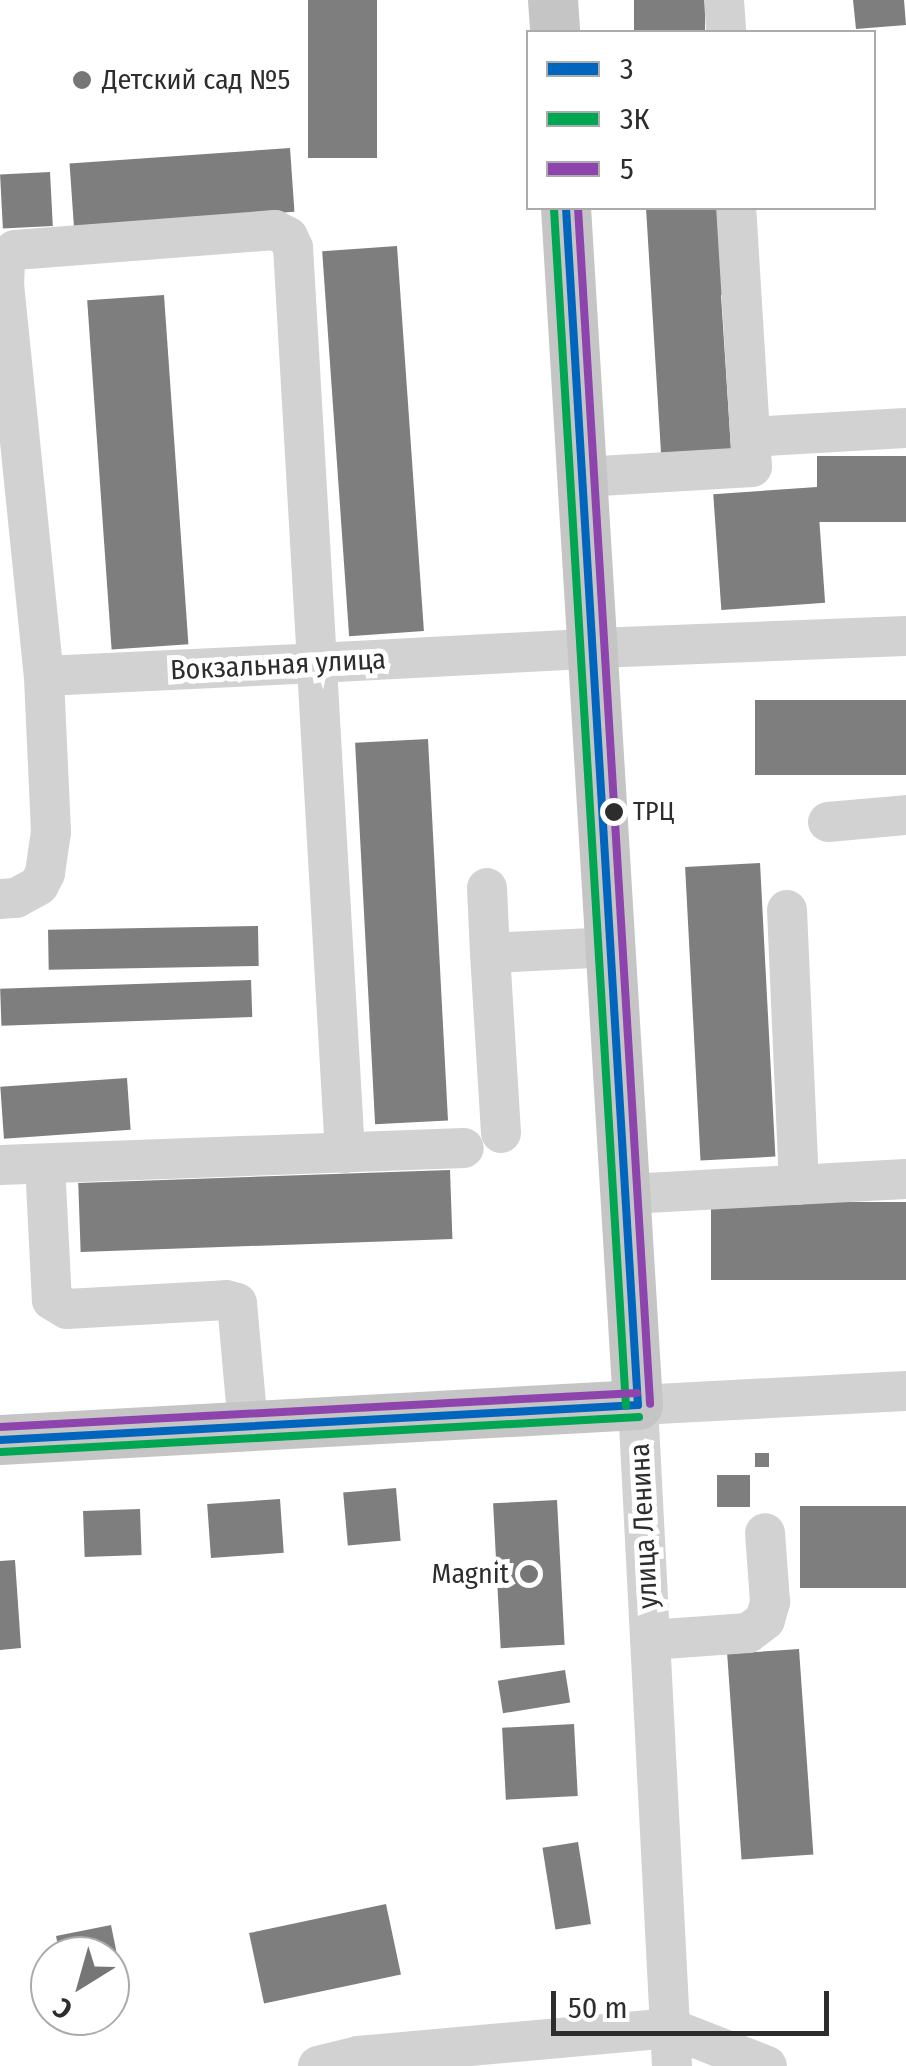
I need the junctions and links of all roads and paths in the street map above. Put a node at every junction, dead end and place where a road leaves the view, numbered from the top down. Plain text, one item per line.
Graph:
1 (553, 0) edge
2 (724, 0) edge
3 (555, 30) edge
4 (726, 30) edge
5 (566, 210) edge
6 (736, 210) edge
7 (906, 428) edge
8 (750, 436) junction
9 (584, 477) junction
10 (906, 636) edge
11 (594, 648) junction
12 (317, 663) junction
13 (44, 676) junction
14 (906, 816) edge
15 (828, 822) dead end
16 (487, 888) dead end
17 (0, 898) edge
18 (786, 910) dead end
19 (613, 948) junction
20 (490, 954) junction
21 (345, 1152) junction
22 (45, 1164) junction
23 (0, 1165) edge
24 (906, 1178) edge
25 (799, 1185) junction
26 (628, 1194) junction
27 (906, 1391) edge
28 (638, 1405) junction
29 (248, 1426) junction
30 (0, 1440) edge
31 (765, 1533) dead end
32 (650, 1640) junction
33 (671, 2047) edge
34 (318, 2066) edge
35 (767, 2066) edge

1 - 3 main road
2 - 4 street
5 - 9 main road, улица Ленина
6 - 8 street
7 - 8 street
8 - 9 street
9 - 11 main road, улица Ленина
10 - 11 street, Вокзальная улица
11 - 12 street, Вокзальная улица
11 - 19 main road, улица Ленина
12 - 13 street, Вокзальная улица
12 - 13 street
12 - 21 street
13 - 17 street
14 - 15 street
16 - 20 street
18 - 25 street
19 - 20 street
19 - 26 main road, улица Ленина
20 - 21 street
21 - 22 street
22 - 23 street
22 - 29 street
24 - 25 street
25 - 26 street
26 - 28 main road, улица Ленина
27 - 28 street
28 - 29 main road
28 - 32 street, улица Ленина
29 - 30 main road
31 - 32 street
32 - 33 street, улица Ленина
33 - 34 street
33 - 35 street

